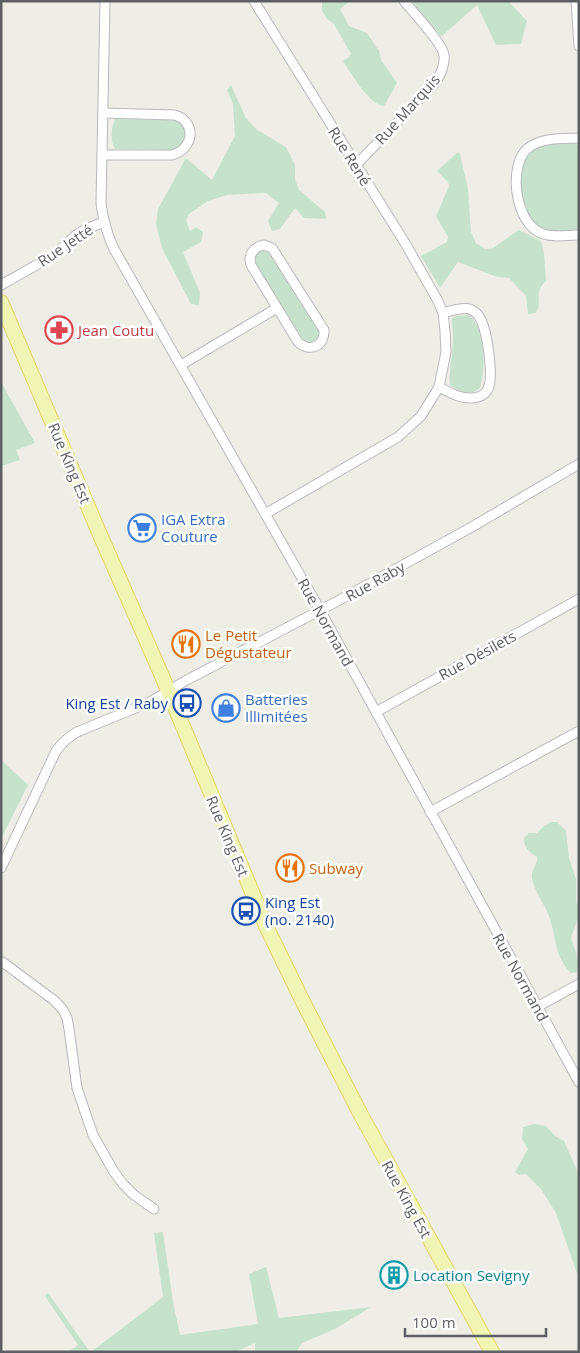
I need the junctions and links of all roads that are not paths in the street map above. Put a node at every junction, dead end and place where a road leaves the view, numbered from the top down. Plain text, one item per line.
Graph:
1 (105, 1) edge
2 (254, 1) edge
3 (404, 1) edge
4 (576, 1) edge
5 (579, 46) edge
6 (103, 113) junction
7 (579, 138) edge
8 (102, 154) junction
9 (356, 165) junction
10 (104, 222) junction
11 (579, 235) edge
12 (1, 285) edge
13 (1, 302) edge
14 (277, 308) junction
15 (443, 313) junction
16 (180, 365) junction
17 (439, 388) junction
18 (579, 464) edge
19 (265, 514) junction
20 (579, 599) edge
21 (320, 610) junction
22 (168, 692) junction
23 (376, 712) junction
24 (579, 731) edge
25 (430, 812) junction
26 (1, 868) edge
27 (1, 961) edge
28 (579, 984) edge
29 (537, 1007) junction
30 (579, 1082) edge
31 (154, 1209) dead end
32 (492, 1352) edge

1 - 6 street, Rue Normand
2 - 9 street, Rue René
3 - 9 street, Rue Marquis
4 - 5 street
6 - 8 street, Rue Normand
6 - 8 street
7 - 11 street
8 - 10 street, Rue Normand
9 - 15 street, Rue René
10 - 12 street, Rue Jetté
10 - 16 street, Rue Normand
13 - 22 main road, Rue King Est
14 - 14 street
14 - 16 street
15 - 17 street, Rue René
15 - 17 street
16 - 19 street, Rue Normand
17 - 19 street, Rue René
18 - 21 street, Rue Raby
19 - 21 street, Rue Normand
20 - 23 street, Rue Désilets
21 - 22 street, Rue Raby
21 - 23 street, Rue Normand
22 - 26 street, Rue Raby
22 - 32 main road, Rue King Est
23 - 25 street, Rue Normand
24 - 25 street
25 - 29 street, Rue Normand
27 - 31 street
28 - 29 street
29 - 30 street, Rue Normand

